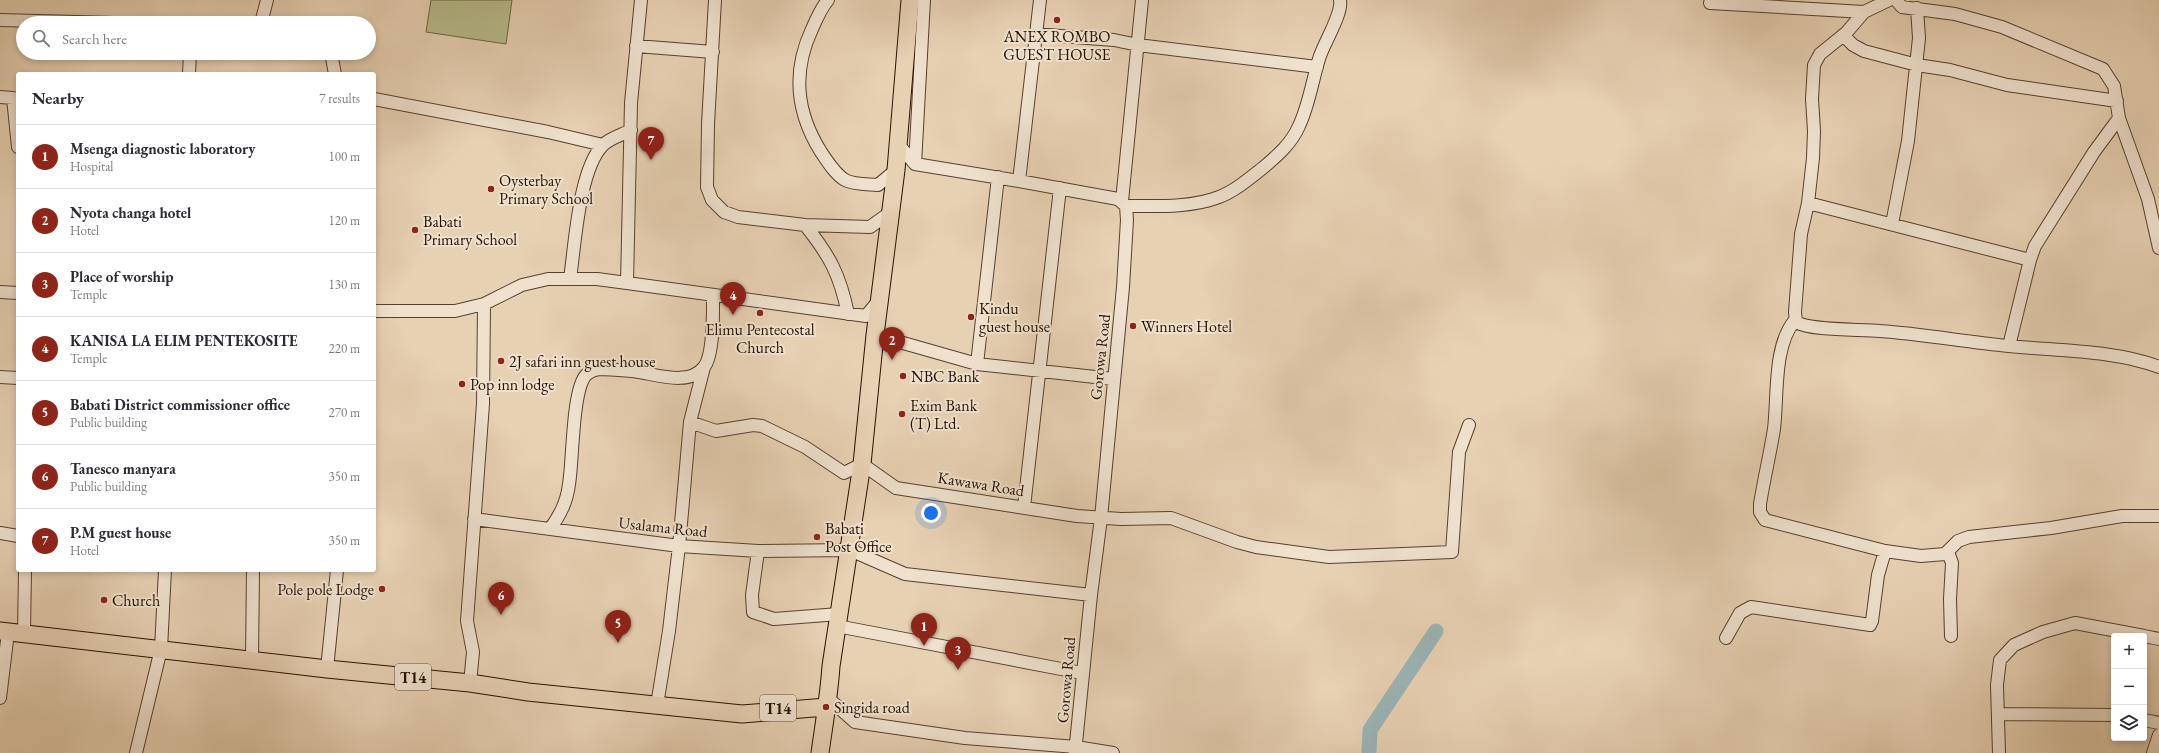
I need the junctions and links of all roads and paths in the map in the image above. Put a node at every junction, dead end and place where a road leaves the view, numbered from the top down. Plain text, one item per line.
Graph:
1 (267, 0) edge
2 (641, 0) edge
3 (715, 0) edge
4 (828, 0) edge
5 (910, 0) edge
6 (924, 0) edge
7 (1040, 0) edge
8 (1142, 0) edge
9 (1340, 0) edge
10 (1889, 0) edge
11 (1896, 0) edge
12 (1710, 3) dead end
13 (1864, 8) edge
14 (1917, 8) junction
15 (263, 16) edge
16 (0, 20) edge
17 (16, 20) edge
18 (1035, 34) junction
19 (1843, 35) junction
20 (1138, 45) junction
21 (636, 46) junction
22 (713, 52) junction
23 (190, 60) edge
24 (332, 60) edge
25 (1916, 65) junction
26 (1316, 67) junction
27 (189, 72) edge
28 (335, 72) edge
29 (0, 98) edge
30 (15, 98) edge
31 (376, 99) edge
32 (2117, 101) junction
33 (16, 114) edge
34 (2119, 118) junction
35 (631, 130) junction
36 (898, 144) junction
37 (603, 145) junction
38 (915, 164) junction
39 (896, 170) junction
40 (998, 177) junction
41 (1019, 180) junction
42 (1060, 188) junction
43 (1124, 204) junction
44 (1808, 204) junction
45 (891, 212) junction
46 (1892, 224) junction
47 (805, 225) junction
48 (2159, 248) edge
49 (2030, 260) junction
50 (570, 279) junction
51 (627, 283) junction
52 (0, 292) edge
53 (16, 293) edge
54 (713, 295) junction
55 (880, 299) junction
56 (484, 304) junction
57 (376, 311) edge
58 (848, 314) junction
59 (1795, 320) junction
60 (875, 335) junction
61 (2009, 346) junction
62 (978, 364) junction
63 (704, 367) junction
64 (2159, 367) edge
65 (1039, 371) junction
66 (0, 378) edge
67 (16, 378) edge
68 (1113, 379) junction
69 (690, 422) junction
70 (1469, 425) dead end
71 (862, 464) junction
72 (1024, 507) junction
73 (2159, 516) edge
74 (1101, 518) junction
75 (474, 519) junction
76 (550, 529) junction
77 (0, 533) edge
78 (16, 536) edge
79 (679, 546) junction
80 (850, 550) junction
81 (758, 551) junction
82 (1885, 552) junction
83 (1948, 552) junction
84 (25, 572) edge
85 (165, 572) edge
86 (253, 572) edge
87 (337, 572) edge
88 (1090, 595) junction
89 (838, 620) junction
90 (10, 632) edge
91 (2128, 633) edge
92 (1951, 636) dead end
93 (2147, 637) edge
94 (1726, 638) dead end
95 (2159, 640) edge
96 (161, 650) junction
97 (252, 659) junction
98 (831, 666) junction
99 (327, 669) junction
100 (1082, 673) junction
101 (470, 683) junction
102 (0, 698) edge
103 (827, 703) junction
104 (657, 706) junction
105 (742, 714) junction
106 (1999, 714) junction
107 (2111, 715) edge
108 (2147, 721) edge
109 (2159, 723) edge
110 (2159, 735) edge
111 (1075, 750) edge
112 (136, 753) edge
113 (820, 753) edge
114 (1113, 753) edge
115 (1999, 753) edge
116 (2153, 753) edge

1 - 15 street
2 - 21 street
3 - 22 street
4 - 39 street
5 - 36 highway
6 - 38 street
7 - 18 street
8 - 20 street, Gorowa Road
9 - 26 street
10 - 13 street
11 - 14 street
12 - 13 street
13 - 19 street
14 - 25 street
14 - 32 street
16 - 17 street
18 - 20 street
18 - 41 street
19 - 25 street
19 - 44 street
20 - 26 street
20 - 43 street, Gorowa Road
21 - 22 street
21 - 35 street
22 - 47 street
23 - 27 street
24 - 28 street
25 - 32 street
25 - 46 street
26 - 43 street
29 - 30 street
30 - 33 street
31 - 37 street
32 - 34 street
34 - 48 street
34 - 49 street
35 - 37 street
35 - 51 street
36 - 38 street
36 - 39 highway
37 - 50 street
38 - 40 street
39 - 45 highway
40 - 41 street
40 - 62 street
41 - 42 street
42 - 43 street
42 - 65 street
43 - 68 street, Gorowa Road
44 - 46 street
44 - 59 street
45 - 47 street
45 - 55 highway
46 - 49 street
47 - 58 street
49 - 61 street
50 - 51 street
50 - 56 street
51 - 54 street
52 - 53 street
54 - 58 street
54 - 63 street
55 - 58 street
55 - 60 highway
56 - 57 street
56 - 75 street
59 - 61 street
59 - 82 street
60 - 62 street
60 - 71 highway
61 - 64 street
62 - 65 street
63 - 69 street
63 - 76 street
65 - 68 street
65 - 72 street
66 - 67 street
68 - 74 street, Gorowa Road
69 - 71 street
69 - 79 street
70 - 74 street, Kawawa Road
71 - 72 street, Kawawa Road
71 - 80 highway
72 - 74 street, Kawawa Road
73 - 83 street
74 - 88 street, Gorowa Road
75 - 76 street, Usalama Road
75 - 101 street
76 - 79 street, Usalama Road
77 - 78 street
79 - 81 street, Usalama Road
79 - 104 street
80 - 81 street, Usalama Road
80 - 88 street
80 - 89 highway
81 - 89 street
82 - 83 street
82 - 94 street
83 - 92 street
84 - 90 street
85 - 96 street
86 - 97 street
87 - 99 street
88 - 100 street, Gorowa Road
89 - 98 highway
89 - 100 street
90 - 96 highway, T14
90 - 102 street
91 - 106 street
93 - 95 street
96 - 97 highway, T14
96 - 112 street
97 - 99 highway, T14
98 - 103 highway
98 - 105 highway, T14
99 - 101 highway, T14
100 - 111 street, Gorowa Road
101 - 104 highway, T14
103 - 105 highway, T14
103 - 111 street
103 - 113 highway
104 - 105 highway, T14
106 - 107 street
106 - 115 street
108 - 109 street
110 - 116 street
111 - 114 street

